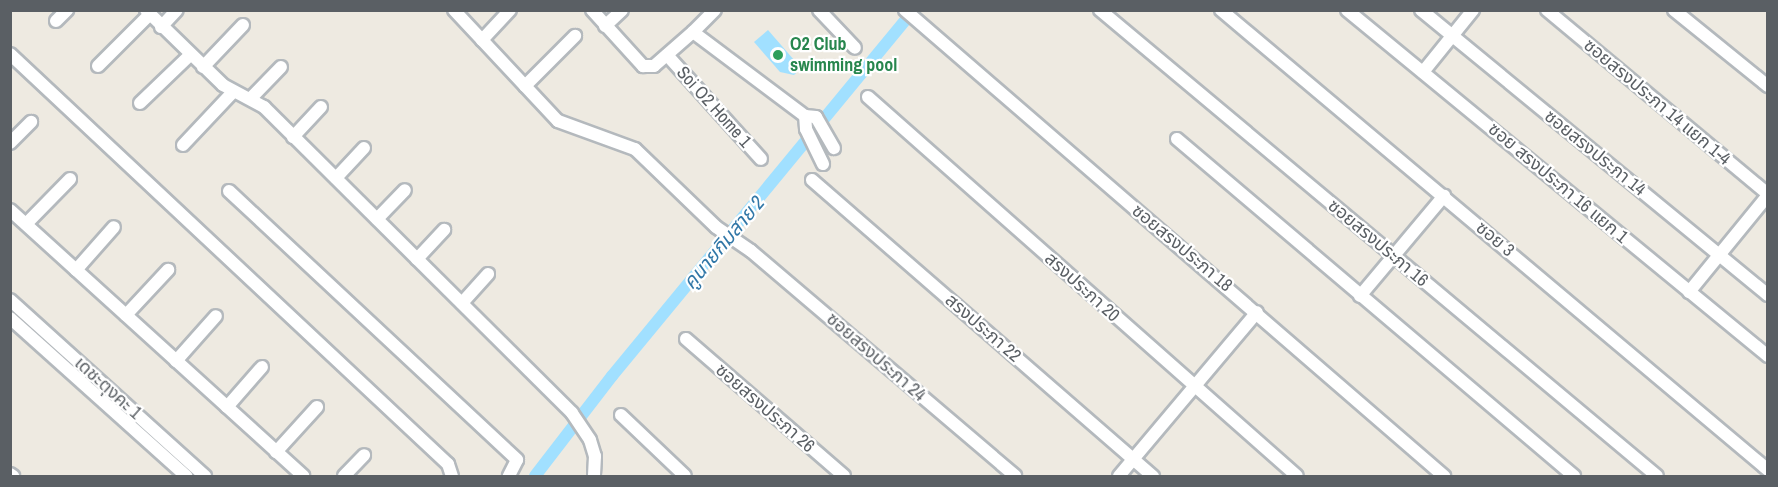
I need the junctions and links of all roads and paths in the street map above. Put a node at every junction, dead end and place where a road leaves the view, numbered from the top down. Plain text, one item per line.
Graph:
1 (67, 10) edge
2 (177, 10) edge
3 (454, 10) edge
4 (510, 10) edge
5 (592, 10) edge
6 (622, 10) edge
7 (715, 10) edge
8 (819, 10) edge
9 (1100, 10) edge
10 (1221, 10) edge
11 (1347, 10) edge
12 (1421, 10) edge
13 (1473, 10) edge
14 (1547, 10) edge
15 (1674, 10) edge
16 (906, 11) edge
17 (148, 12) edge
18 (56, 21) dead end
19 (243, 25) dead end
20 (605, 26) junction
21 (162, 27) junction
22 (693, 32) junction
23 (575, 36) dead end
24 (1452, 36) junction
25 (482, 40) junction
26 (855, 48) dead end
27 (10, 54) edge
28 (190, 55) junction
29 (667, 55) junction
30 (98, 66) dead end
31 (203, 67) junction
32 (281, 67) dead end
33 (1423, 72) junction
34 (525, 86) junction
35 (1767, 86) edge
36 (233, 93) junction
37 (868, 97) dead end
38 (251, 98) junction
39 (140, 104) dead end
40 (321, 107) dead end
41 (811, 116) junction
42 (31, 122) dead end
43 (293, 137) junction
44 (1177, 138) dead end
45 (10, 143) edge
46 (183, 145) dead end
47 (833, 146) dead end
48 (364, 148) dead end
49 (761, 159) dead end
50 (821, 160) dead end
51 (336, 178) junction
52 (70, 179) dead end
53 (812, 180) dead end
54 (229, 190) dead end
55 (405, 190) dead end
56 (1767, 194) edge
57 (1444, 196) junction
58 (10, 210) edge
59 (377, 219) junction
60 (26, 224) junction
61 (114, 227) dead end
62 (444, 230) dead end
63 (1394, 256) junction
64 (1720, 256) junction
65 (417, 259) junction
66 (76, 270) junction
67 (168, 270) dead end
68 (488, 274) dead end
69 (1689, 292) junction
70 (1767, 295) edge
71 (1360, 296) junction
72 (10, 300) edge
73 (462, 303) junction
74 (1257, 312) junction
75 (126, 315) junction
76 (216, 316) dead end
77 (10, 318) edge
78 (686, 339) dead end
79 (1767, 356) edge
80 (176, 361) junction
81 (262, 367) dead end
82 (1192, 386) junction
83 (227, 407) junction
84 (317, 407) dead end
85 (621, 415) dead end
86 (276, 452) junction
87 (364, 455) dead end
88 (1134, 460) junction
89 (1767, 470) edge
90 (186, 477) edge
91 (205, 477) edge
92 (303, 477) edge
93 (344, 477) edge
94 (452, 477) edge
95 (509, 477) edge
96 (594, 477) edge
97 (685, 477) edge
98 (844, 477) edge
99 (1015, 477) edge
100 (1119, 477) edge
101 (1153, 477) edge
102 (1297, 477) edge
103 (1444, 477) edge
104 (1574, 477) edge
105 (1657, 477) edge

1 - 18 street
2 - 21 street
3 - 25 street, ซอยสรงประภา 24
4 - 25 street
5 - 20 street
6 - 20 street
7 - 22 street
8 - 26 street
9 - 63 street, ซอยสรงประภา 16
10 - 57 street, ซอย 3
11 - 33 street, ซอย สรงประภา 16 แยก 1
12 - 24 street, ซอยสรงประภา 14
13 - 24 street
14 - 56 street, ซอยสรงประภา 14 แยก 1-4
15 - 35 street
16 - 74 street, ซอยสรงประภา 18
17 - 21 street
17 - 30 street
19 - 31 street
20 - 29 street
21 - 28 street
22 - 29 street
22 - 41 street
23 - 34 street
24 - 33 street
24 - 64 street, ซอยสรงประภา 14
25 - 34 street, ซอยสรงประภา 24
27 - 94 street
28 - 31 street
28 - 39 street
29 - 49 street, Soi O2 Home 1
31 - 36 street
32 - 38 street
33 - 69 street, ซอย สรงประภา 16 แยก 1
34 - 99 street, ซอยสรงประภา 24
36 - 38 street
36 - 46 street
37 - 82 street, สรงประภา 20
38 - 43 street
40 - 43 street
41 - 47 street
41 - 50 street
42 - 45 street
43 - 51 street
44 - 71 street
48 - 51 street
51 - 59 street
52 - 60 street
53 - 88 street, สรงประภา 22
54 - 95 street
55 - 59 street
56 - 64 street
57 - 63 street
57 - 89 street, ซอย 3
58 - 60 street
59 - 65 street
60 - 66 street
61 - 66 street
62 - 65 street
63 - 71 street
63 - 105 street, ซอยสรงประภา 16
64 - 69 street
64 - 70 street, ซอยสรงประภา 14
65 - 73 street
66 - 75 street
67 - 75 street
68 - 73 street
69 - 79 street, ซอย สรงประภา 16 แยก 1
71 - 104 street
72 - 91 street, เดชะตุงคะ 1
73 - 96 street
74 - 82 street
74 - 103 street, ซอยสรงประภา 18
75 - 80 street
76 - 80 street
77 - 90 street, เดชะตุงคะ 1
78 - 98 street, ซอยสรงประภา 26
80 - 83 street
81 - 83 street
82 - 88 street
82 - 102 street, สรงประภา 20
83 - 86 street
84 - 86 street
85 - 97 street
86 - 92 street
87 - 93 street
88 - 100 street
88 - 101 street, สรงประภา 22

